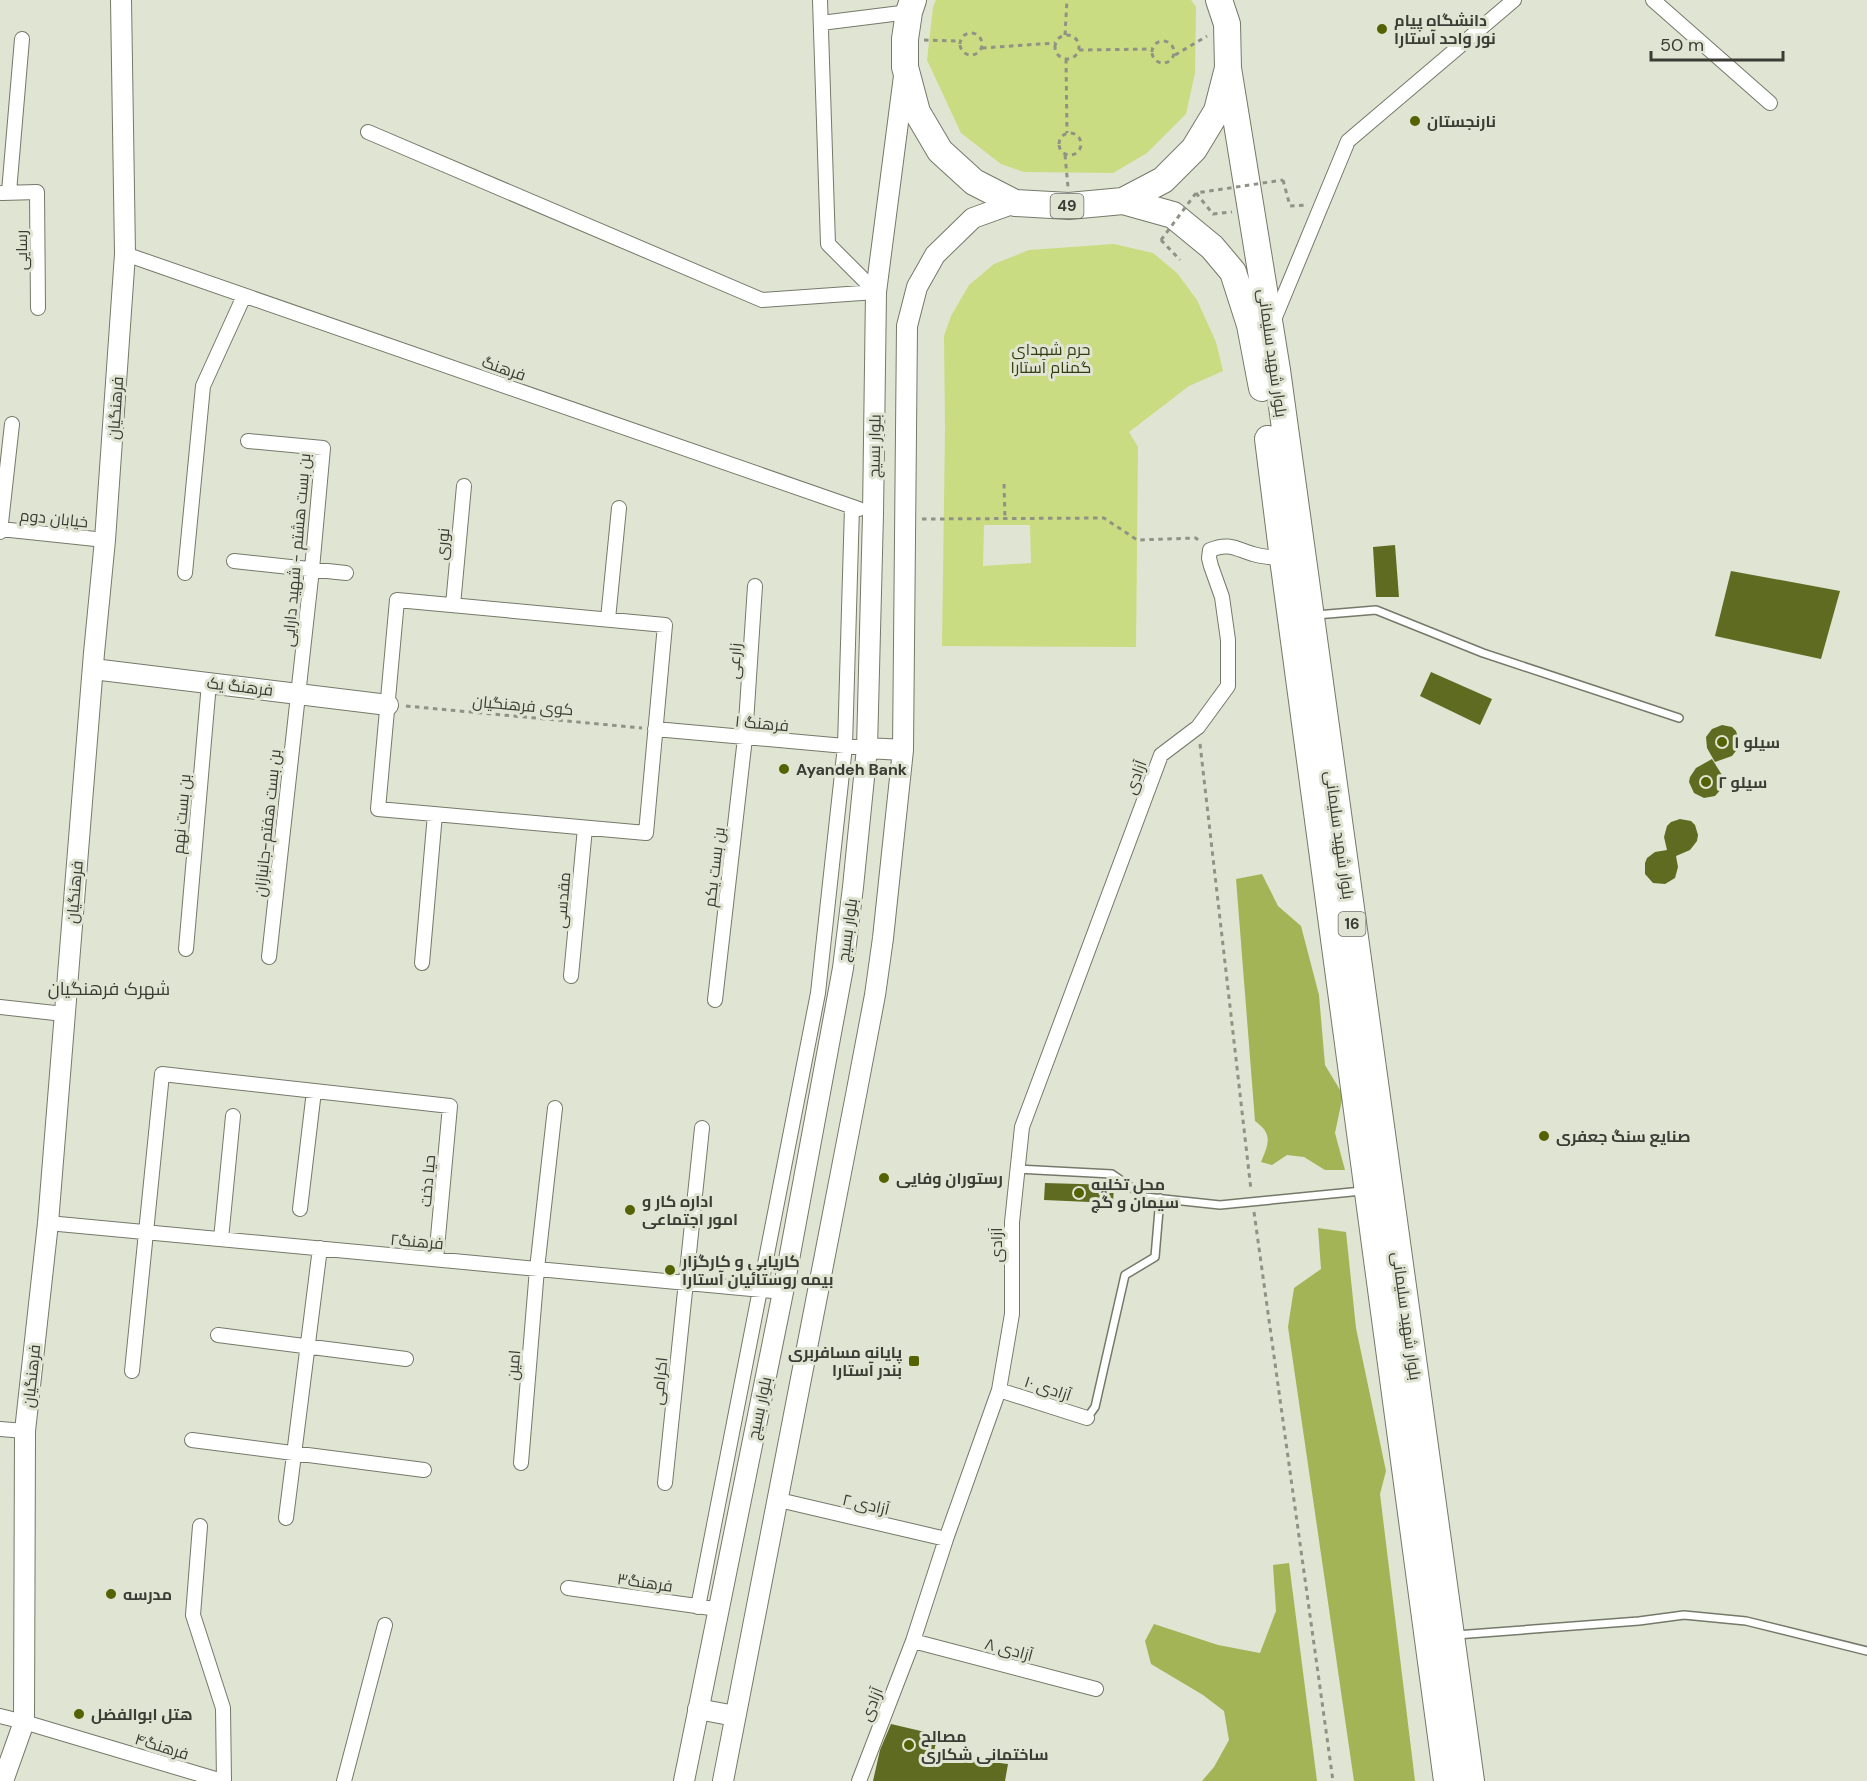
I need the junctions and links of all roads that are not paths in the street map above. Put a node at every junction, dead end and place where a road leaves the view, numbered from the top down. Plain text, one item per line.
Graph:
1 (121, 0) edge
2 (820, 0) edge
3 (1514, 0) edge
4 (1653, 0) edge
5 (910, 4) edge
6 (1223, 12) edge
7 (821, 23) junction
8 (22, 39) dead end
9 (905, 67) junction
10 (1228, 68) junction
11 (1770, 103) dead end
12 (368, 132) dead end
13 (4, 193) edge
14 (1123, 201) junction
15 (1015, 203) junction
16 (125, 254) junction
17 (876, 292) junction
18 (244, 296) junction
19 (38, 308) dead end
20 (1270, 329) junction
21 (12, 424) dead end
22 (248, 441) dead end
23 (464, 486) dead end
24 (852, 507) junction
25 (619, 508) dead end
26 (873, 514) junction
27 (0, 530) edge
28 (105, 540) junction
29 (1283, 559) junction
30 (234, 561) dead end
31 (312, 569) junction
32 (186, 573) dead end
33 (346, 573) dead end
34 (755, 586) dead end
35 (453, 605) junction
36 (1310, 615) junction
37 (608, 620) junction
38 (93, 669) junction
39 (209, 683) junction
40 (298, 693) junction
41 (388, 705) junction
42 (1678, 718) dead end
43 (655, 729) junction
44 (745, 738) junction
45 (844, 746) junction
46 (867, 748) junction
47 (903, 750) junction
48 (435, 814) junction
49 (585, 828) junction
50 (186, 949) dead end
51 (269, 957) dead end
52 (422, 963) dead end
53 (571, 976) dead end
54 (715, 1000) dead end
55 (0, 1007) edge
56 (64, 1014) junction
57 (314, 1091) junction
58 (555, 1108) dead end
59 (233, 1116) dead end
60 (702, 1128) dead end
61 (1017, 1169) junction
62 (1367, 1190) junction
63 (1160, 1198) junction
64 (300, 1209) dead end
65 (48, 1223) junction
66 (146, 1232) junction
67 (221, 1239) junction
68 (320, 1248) junction
69 (436, 1259) junction
70 (537, 1269) junction
71 (687, 1282) junction
72 (759, 1289) junction
73 (783, 1292) junction
74 (218, 1335) dead end
75 (308, 1346) junction
76 (406, 1359) dead end
77 (132, 1371) dead end
78 (999, 1390) junction
79 (1087, 1419) joint
80 (0, 1429) edge
81 (25, 1431) junction
82 (192, 1440) dead end
83 (294, 1453) junction
84 (521, 1463) dead end
85 (424, 1470) dead end
86 (665, 1483) dead end
87 (779, 1500) junction
88 (286, 1518) dead end
89 (200, 1526) dead end
90 (946, 1539) junction
91 (568, 1588) dead end
92 (698, 1606) junction
93 (718, 1609) junction
94 (386, 1626) dead end
95 (1451, 1635) junction
96 (913, 1641) junction
97 (1867, 1652) edge
98 (1096, 1689) dead end
99 (698, 1709) junction
100 (0, 1716) edge
101 (735, 1716) junction
102 (24, 1722) junction
103 (3, 1781) edge
104 (223, 1781) edge
105 (344, 1781) edge
106 (684, 1781) edge
107 (723, 1781) edge
108 (859, 1781) edge
109 (1447, 1781) edge
110 (1471, 1781) edge

1 - 16 main road, فرهنگیان
2 - 7 street
3 - 20 street
4 - 11 street
5 - 7 street
5 - 9 highway, 49
6 - 10 highway, 49
7 - 17 street
8 - 13 street
9 - 15 highway, 49
9 - 17 main road, بلوار بسیج / 49
10 - 14 highway, 49
10 - 20 highway, بلوار شهید سلیمانی / 16
12 - 17 street
13 - 19 street, رسایی
14 - 15 highway, 49
14 - 29 highway, بلوار شهید سلیمانی / 16
15 - 47 main road, بلوار بسیج / 49
16 - 18 street, فرهنگ
16 - 28 main road, فرهنگیان
17 - 26 main road, بلوار بسیج / 49
18 - 24 street, فرهنگ
18 - 32 street
20 - 36 highway, بلوار شهید سلیمانی / 16
21 - 27 street
22 - 31 street, بن بست هشتم - شهید دارایی
23 - 35 street, نوری
24 - 26 street, فرهنگ
24 - 45 street
25 - 37 street
26 - 46 main road, بلوار بسیج / 49
27 - 28 street, خیابان دوم
28 - 38 main road, فرهنگیان
29 - 61 street, آزادی
29 - 62 highway, بلوار شهید سلیمانی / 16
30 - 31 street
31 - 33 street
31 - 40 street, بن بست هشتم - شهید دارایی
34 - 44 street, زارعی
35 - 37 street
35 - 41 street
36 - 42 lane
36 - 95 highway, بلوار شهید سلیمانی / 16
37 - 43 street
38 - 39 main road, فرهنگ یک
38 - 56 main road, فرهنگیان
39 - 40 main road, فرهنگ یک
39 - 50 street, بن بست نهم
40 - 41 main road, فرهنگ یک
40 - 51 street, بن بست هفتم-جانبازان
41 - 48 street
43 - 44 street, فرهنگ ۱
43 - 49 street
44 - 45 street, فرهنگ ۱
44 - 54 street, بن بست یکم
45 - 46 street, فرهنگ ۱
45 - 72 street
46 - 47 main road
46 - 73 main road, بلوار بسیج / 49
47 - 87 main road, بلوار بسیج / 49
48 - 49 street
48 - 52 street
49 - 53 street, مقدسی
55 - 56 street
56 - 65 main road, فرهنگیان
57 - 64 street
57 - 66 street
57 - 69 street, حیا دخت
58 - 70 street, امین
59 - 67 street
60 - 71 street, اکرامی
61 - 63 lane
61 - 78 street, آزادی
62 - 63 lane
62 - 109 highway, بلوار شهید سلیمانی / 16
63 - 79 lane
65 - 66 street, فرهنگ۲
65 - 81 main road, فرهنگیان
66 - 67 street, فرهنگ۲
66 - 77 street
67 - 68 street, فرهنگ۲
68 - 69 street, فرهنگ۲
68 - 75 street
69 - 70 street, فرهنگ۲
70 - 71 street, فرهنگ۲
70 - 84 street, امین
71 - 72 street, فرهنگ۲
71 - 86 street, اکرامی
72 - 73 street, فرهنگ۲
72 - 92 street
73 - 93 main road, بلوار بسیج / 49
74 - 75 street
75 - 76 street
75 - 83 street
78 - 79 street, آزادی ۱۰
78 - 90 street, آزادی
80 - 81 street
81 - 102 main road, فرهنگیان
82 - 83 street
83 - 85 street
83 - 88 street
87 - 90 street, آزادی ۲
87 - 101 main road, بلوار بسیج / 49
89 - 104 street
90 - 96 street, آزادی
91 - 92 street, فرهنگ۳
92 - 93 street, فرهنگ۳
93 - 99 main road, بلوار بسیج / 49
94 - 105 street
95 - 97 lane
95 - 110 highway, بلوار شهید سلیمانی / 16
96 - 98 street, آزادی ۸
96 - 108 street, آزادی
99 - 101 main road
99 - 106 main road, بلوار بسیج / 49
100 - 102 street, فرهنگ۴
101 - 107 main road, بلوار بسیج / 49
102 - 103 main road, فرهنگیان
102 - 104 street, فرهنگ۴

